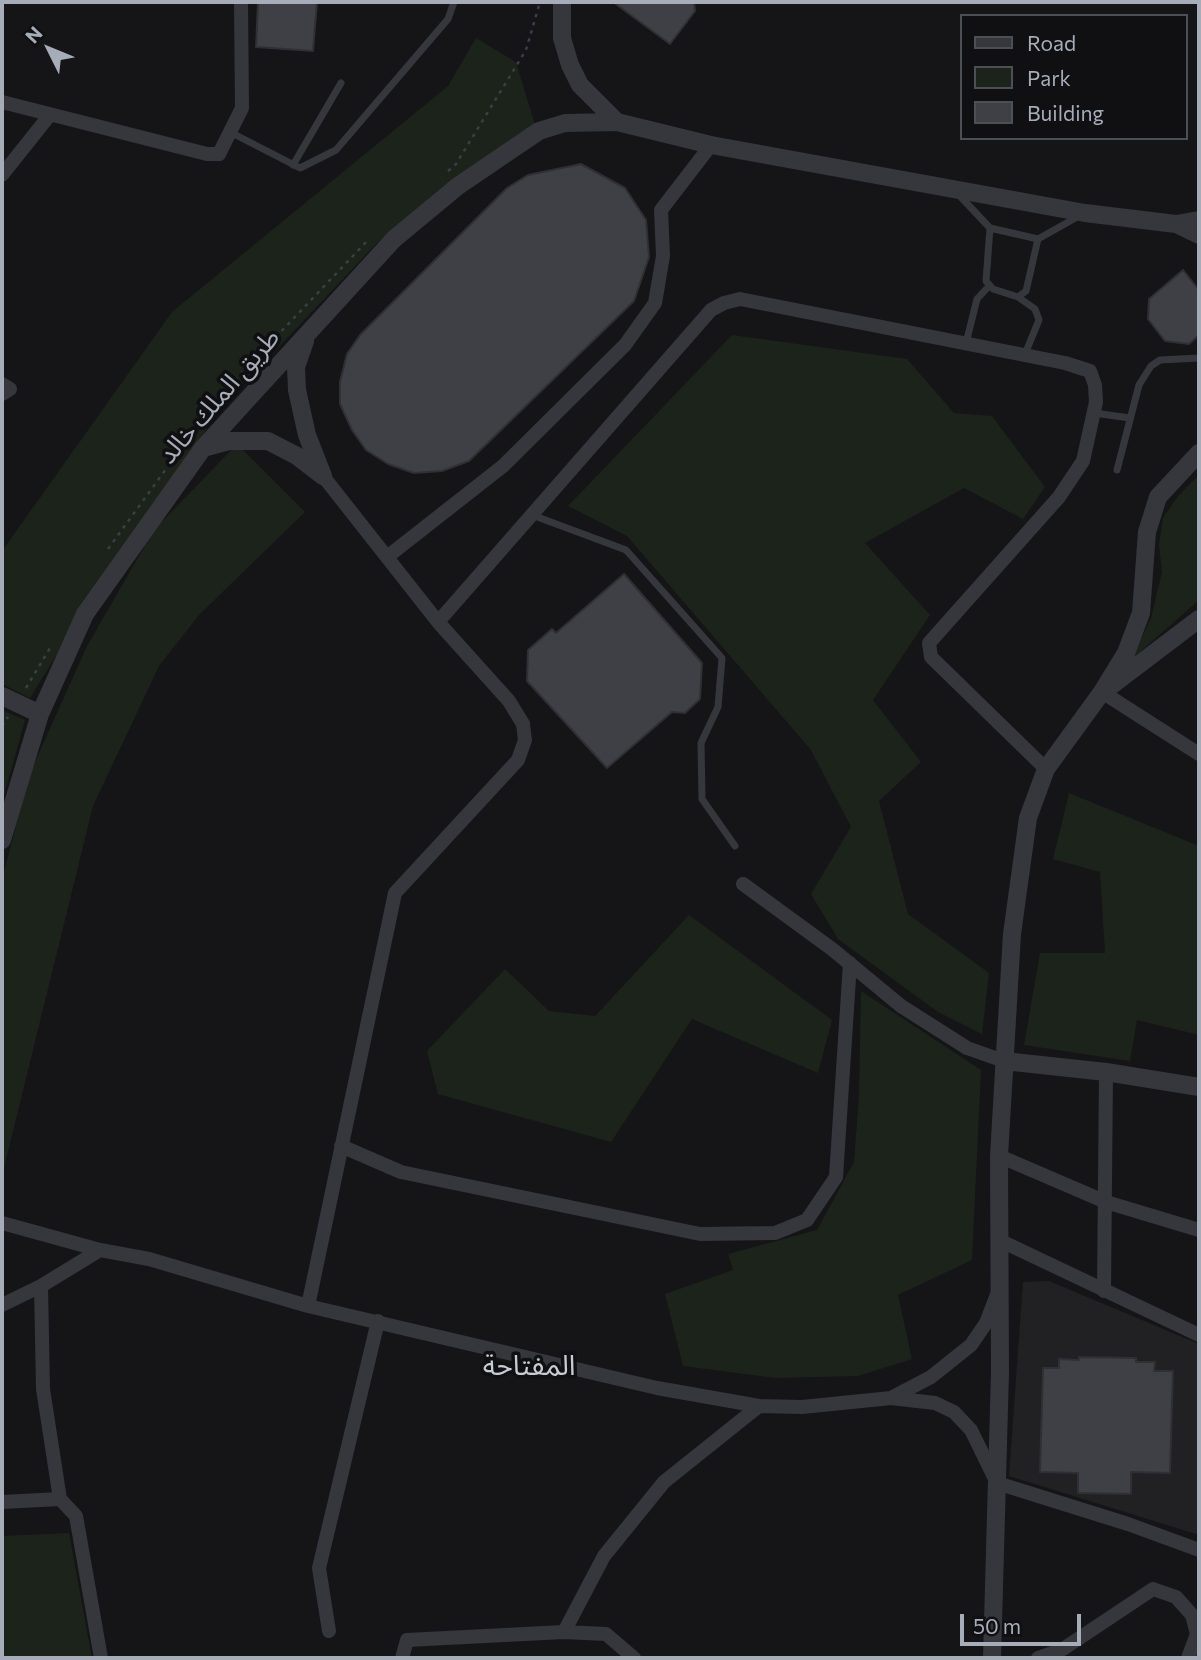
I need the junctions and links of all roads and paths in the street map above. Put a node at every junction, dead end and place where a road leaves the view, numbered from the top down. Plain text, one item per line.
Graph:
1 (241, 2) edge
2 (454, 2) edge
3 (562, 2) edge
4 (341, 83) dead end
5 (2, 102) edge
6 (49, 116) junction
7 (617, 122) junction
8 (230, 132) junction
9 (711, 145) junction
10 (293, 164) junction
11 (2, 175) edge
12 (953, 189) junction
13 (1086, 213) junction
14 (1199, 220) edge
15 (1176, 224) junction
16 (990, 228) junction
17 (1199, 235) edge
18 (1038, 239) junction
19 (989, 286) junction
20 (1018, 297) junction
21 (333, 306) junction
22 (966, 343) junction
23 (1024, 355) junction
24 (1199, 358) edge
25 (2, 384) edge
26 (2, 394) edge
27 (1094, 413) junction
28 (1130, 418) junction
29 (203, 448) junction
30 (1199, 453) edge
31 (1116, 470) dead end
32 (323, 476) junction
33 (531, 514) junction
34 (387, 557) junction
35 (1199, 619) edge
36 (438, 622) junction
37 (1102, 692) junction
38 (2, 696) edge
39 (40, 714) junction
40 (1199, 754) edge
41 (1046, 769) junction
42 (2, 840) edge
43 (735, 846) dead end
44 (743, 884) dead end
45 (850, 963) junction
46 (1004, 1061) junction
47 (1106, 1072) junction
48 (1199, 1087) edge
49 (341, 1146) junction
50 (999, 1156) junction
51 (1106, 1202) junction
52 (2, 1223) edge
53 (1199, 1230) edge
54 (1000, 1241) junction
55 (100, 1250) junction
56 (41, 1286) junction
57 (998, 1290) junction
58 (1104, 1291) junction
59 (2, 1305) edge
60 (308, 1306) junction
61 (378, 1321) junction
62 (1199, 1335) edge
63 (891, 1398) junction
64 (759, 1406) junction
65 (997, 1483) junction
66 (60, 1499) junction
67 (2, 1502) edge
68 (1199, 1550) edge
69 (330, 1631) dead end
70 (564, 1632) junction
71 (101, 1658) edge
72 (402, 1658) edge
73 (634, 1658) edge
74 (992, 1658) edge
75 (1038, 1658) edge
76 (1188, 1658) edge

1 - 8 street
2 - 10 lane
3 - 7 street
4 - 10 lane
5 - 6 street
6 - 8 street
6 - 11 street
7 - 9 street, طريق الملك خالد
7 - 21 street, طريق الملك خالد
8 - 10 lane
9 - 12 street, طريق الملك خالد
9 - 34 street
12 - 13 street, طريق الملك خالد
12 - 16 lane
13 - 15 street, طريق الملك خالد
13 - 18 lane
14 - 15 street
15 - 17 street
16 - 18 lane
16 - 19 lane
18 - 20 lane
19 - 20 lane
19 - 22 lane
20 - 23 lane
21 - 29 street, طريق الملك خالد
21 - 32 street
22 - 23 street
22 - 33 street
23 - 27 street
24 - 28 lane
25 - 26 street
27 - 28 lane
27 - 41 street
28 - 31 lane
29 - 32 street
29 - 39 street, طريق الملك خالد
30 - 37 street
32 - 34 street
33 - 36 street
33 - 43 lane
34 - 36 street
35 - 37 street
36 - 49 street
37 - 40 street
37 - 41 street
38 - 39 street
39 - 42 street, طريق الملك خالد
41 - 46 street
44 - 45 street
45 - 46 street
45 - 49 street
46 - 47 street
46 - 50 street
47 - 48 street
47 - 51 street
49 - 60 street
50 - 51 street
50 - 54 street
51 - 53 street
51 - 58 street
52 - 55 street
54 - 57 street
54 - 58 street
55 - 56 street
55 - 60 street
56 - 59 street
56 - 66 street
57 - 63 street
57 - 65 street
58 - 62 street
60 - 61 street
61 - 64 street
61 - 69 street
63 - 64 street
63 - 65 street
64 - 70 street
65 - 68 street
65 - 74 street
66 - 67 street
66 - 71 street
70 - 72 street
70 - 73 street
75 - 76 street

